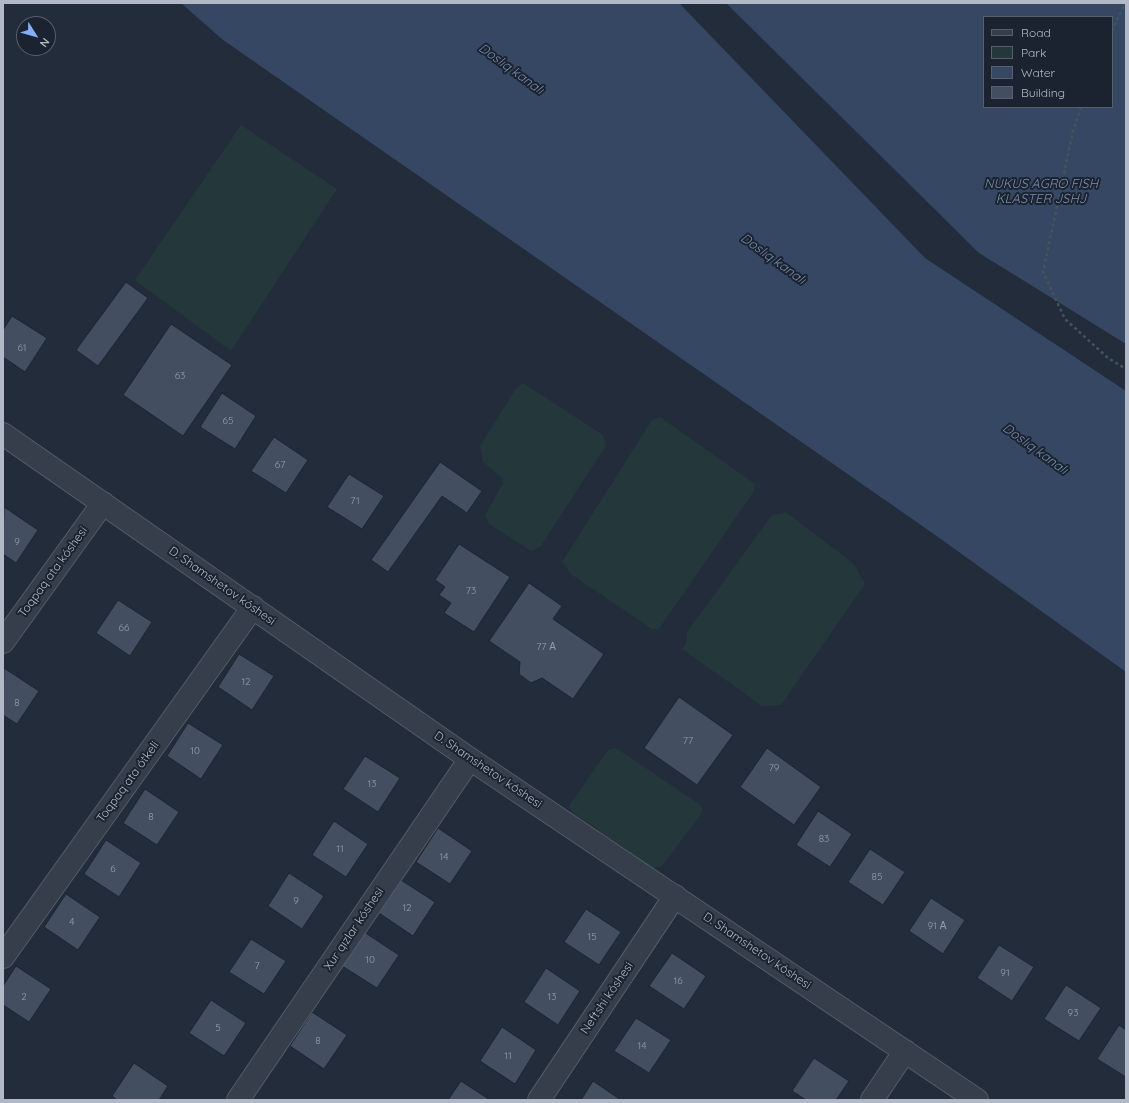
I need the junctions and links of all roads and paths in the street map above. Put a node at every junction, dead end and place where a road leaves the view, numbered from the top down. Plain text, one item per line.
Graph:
1 (1125, 3) edge
2 (1113, 29) edge
3 (1081, 108) edge
4 (1126, 369) edge
5 (3, 434) edge
6 (103, 503) junction
7 (253, 608) junction
8 (3, 642) edge
9 (470, 759) junction
10 (675, 896) junction
11 (3, 957) edge
12 (904, 1051) junction
13 (238, 1100) edge
14 (539, 1100) edge
15 (872, 1100) edge
16 (977, 1100) edge

1 - 2 path
3 - 4 path
5 - 6 street, D. Shamshetov kóshesi
6 - 7 street, D. Shamshetov kóshesi
6 - 8 street, Toqpaq ata kóshesi
7 - 9 street, D. Shamshetov kóshesi
7 - 11 street, Toqpaq ata ótkeli
9 - 10 street, D. Shamshetov kóshesi
9 - 13 street, Xur qızlar kóshesi
10 - 12 street, D. Shamshetov kóshesi
10 - 14 street, Neftshi kóshesi
12 - 15 street
12 - 16 street, D. Shamshetov kóshesi

